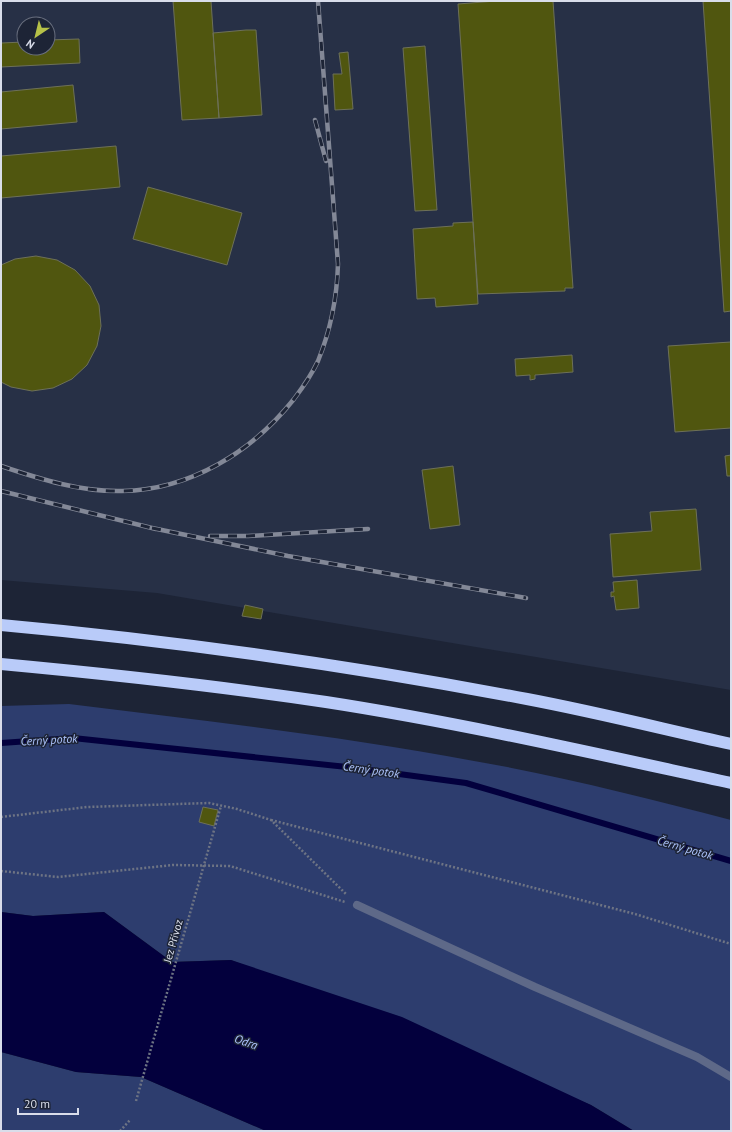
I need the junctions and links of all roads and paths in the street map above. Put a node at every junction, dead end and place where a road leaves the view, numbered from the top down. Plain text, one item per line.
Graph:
1 (1, 625) edge
2 (1, 664) edge
3 (731, 744) edge
4 (731, 783) edge
5 (221, 806) junction
6 (1, 817) edge
7 (271, 820) junction
8 (1, 871) edge
9 (357, 905) junction
10 (731, 944) edge
11 (731, 1077) edge
12 (136, 1101) dead end
13 (130, 1120) dead end
14 (120, 1131) edge

1 - 3 highway
2 - 4 highway
5 - 6 path
5 - 7 path
5 - 12 path, Jez Přívoz, bridge
7 - 9 path
7 - 10 path
8 - 9 path
9 - 11 lane
13 - 14 path

